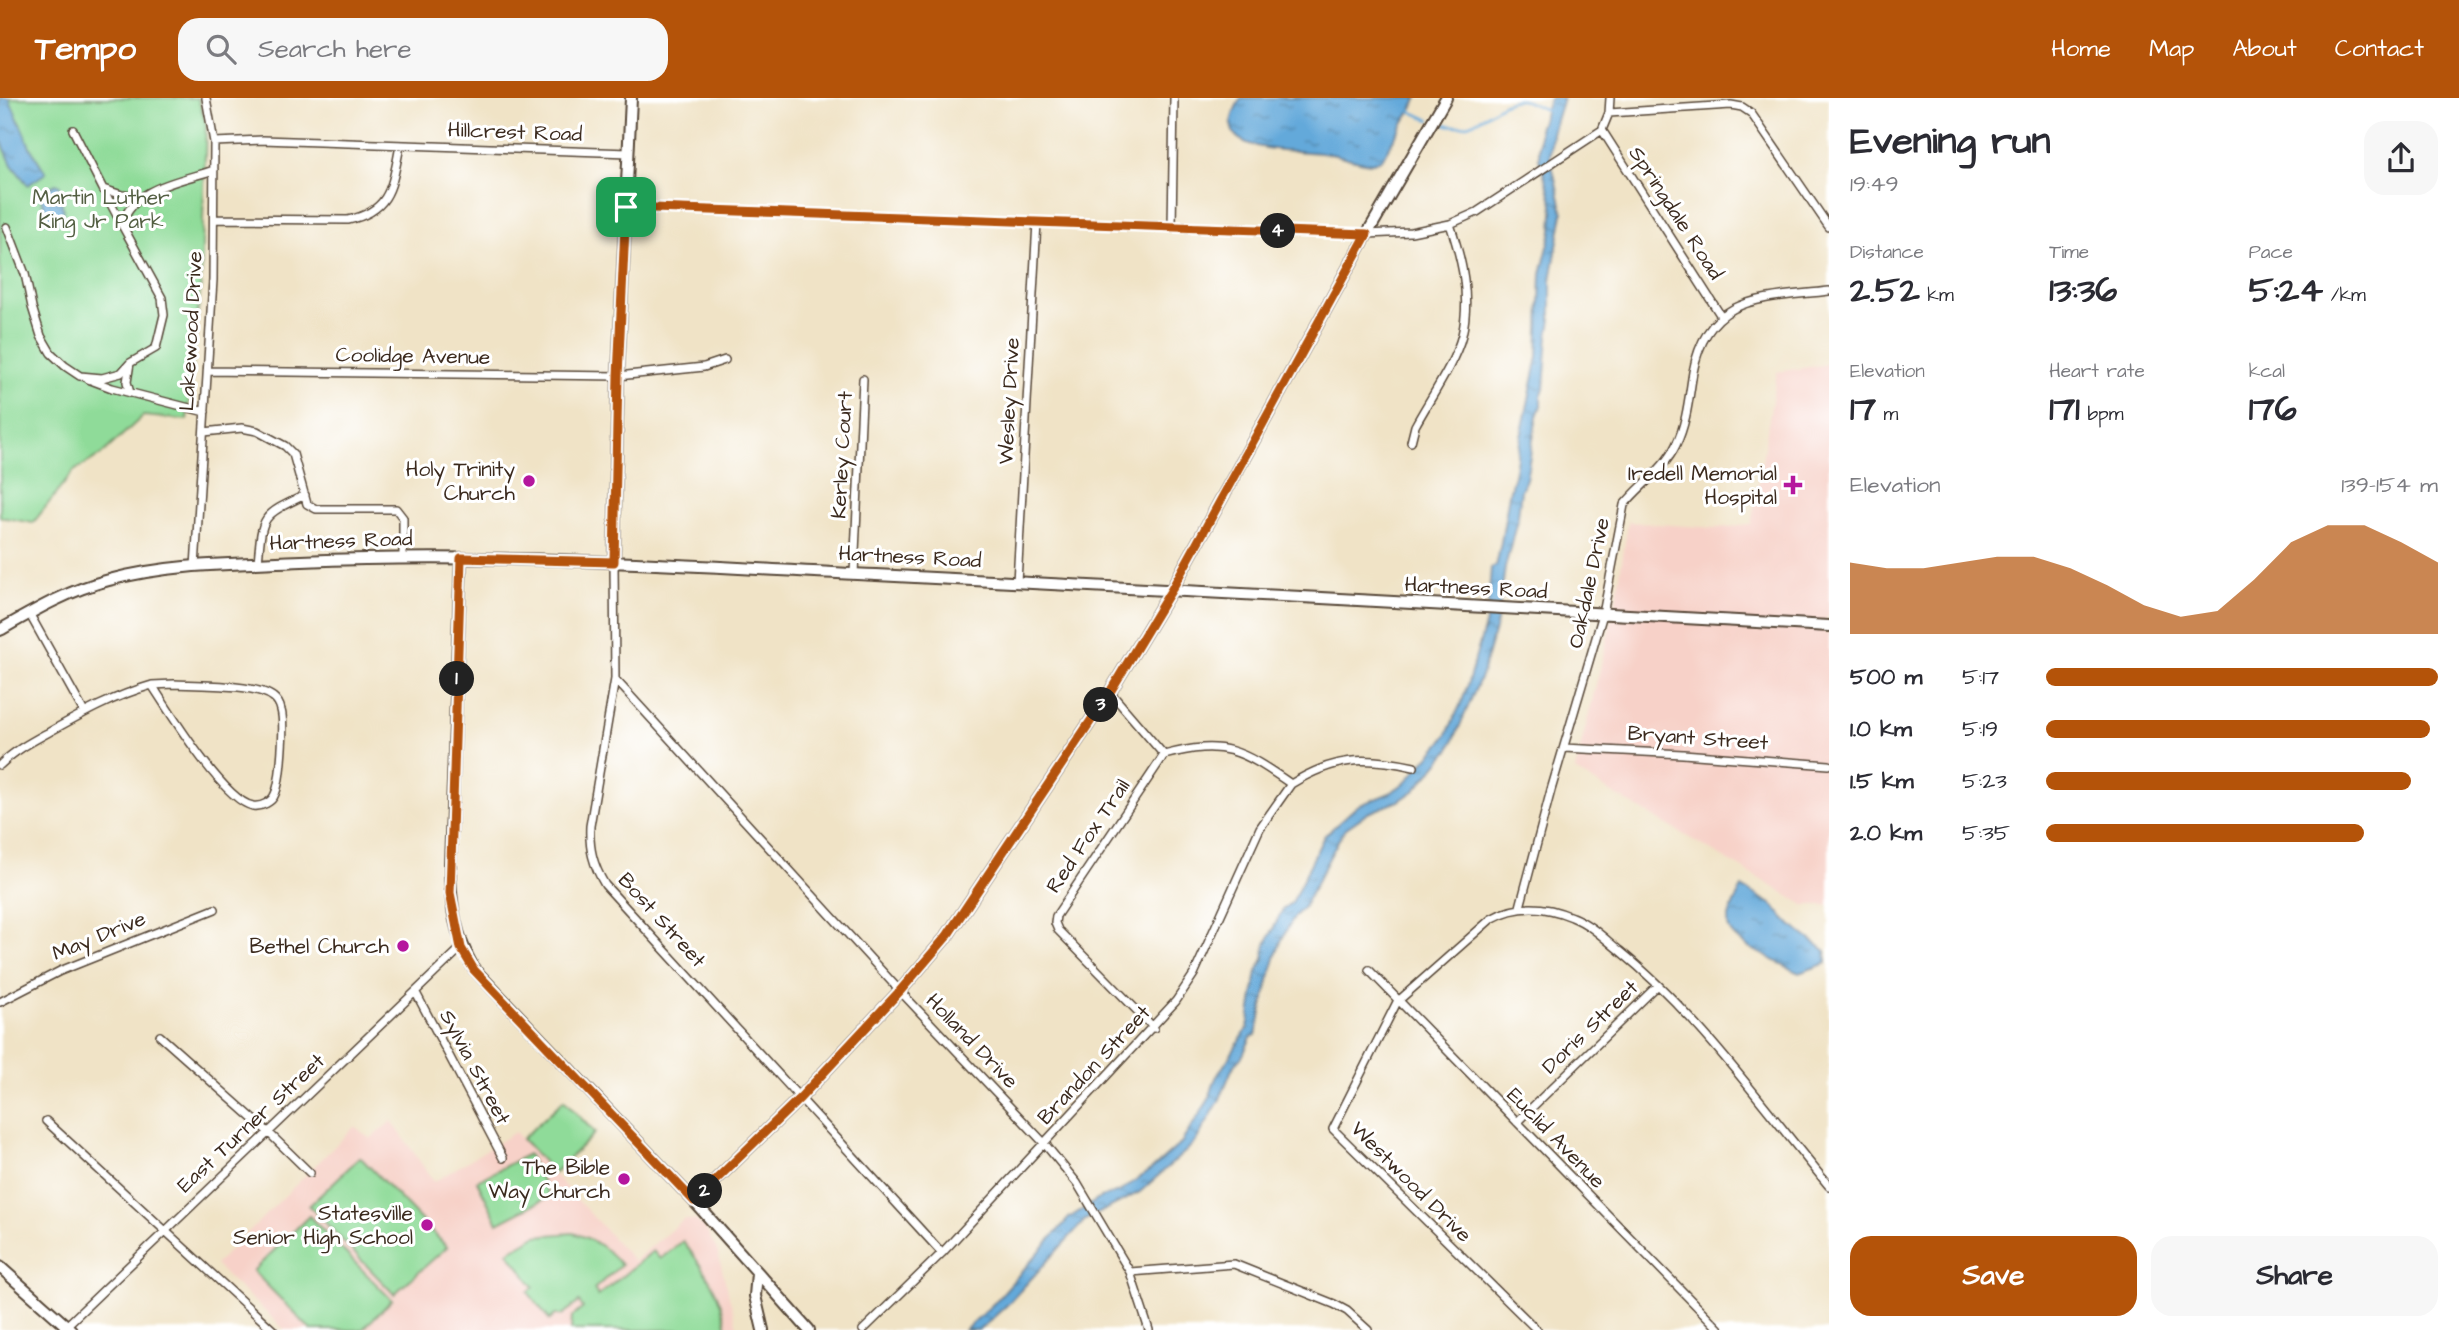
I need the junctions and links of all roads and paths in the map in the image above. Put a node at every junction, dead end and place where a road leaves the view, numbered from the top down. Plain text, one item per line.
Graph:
1 (206, 98) edge
2 (631, 98) edge
3 (1174, 98) edge
4 (1446, 98) edge
5 (1610, 98) edge
6 (1609, 113) junction
7 (73, 130) dead end
8 (1602, 130) junction
9 (214, 142) junction
10 (400, 146) junction
11 (629, 153) junction
12 (214, 170) junction
13 (103, 189) junction
14 (139, 197) junction
15 (626, 207) junction
16 (214, 219) junction
17 (1037, 222) junction
18 (1450, 224) junction
19 (122, 225) junction
20 (7, 227) dead end
21 (1172, 227) junction
22 (1829, 227) edge
23 (1367, 234) junction
24 (1829, 291) edge
25 (1721, 316) junction
26 (725, 359) dead end
27 (131, 363) junction
28 (208, 371) junction
29 (80, 376) junction
30 (618, 376) junction
31 (863, 379) dead end
32 (130, 393) junction
33 (205, 412) junction
34 (204, 432) junction
35 (1411, 442) dead end
36 (304, 495) junction
37 (403, 558) junction
38 (461, 558) junction
39 (614, 562) junction
40 (258, 564) junction
41 (195, 567) junction
42 (854, 574) junction
43 (1017, 582) junction
44 (1172, 589) junction
45 (29, 613) junction
46 (1603, 614) junction
47 (1829, 626) edge
48 (0, 630) edge
49 (615, 679) junction
50 (152, 685) junction
51 (1110, 692) junction
52 (84, 712) junction
53 (1564, 748) junction
54 (1164, 755) junction
55 (0, 765) edge
56 (1829, 765) edge
57 (1414, 768) dead end
58 (1291, 783) junction
59 (1520, 907) junction
60 (215, 909) dead end
61 (461, 948) junction
62 (1368, 970) dead end
63 (1657, 986) junction
64 (900, 991) junction
65 (415, 993) junction
66 (0, 1002) edge
67 (1397, 1002) junction
68 (1154, 1028) junction
69 (160, 1036) dead end
70 (800, 1098) junction
71 (46, 1121) dead end
72 (1517, 1122) junction
73 (267, 1131) junction
74 (1044, 1143) junction
75 (503, 1158) dead end
76 (310, 1173) dead end
77 (1829, 1186) edge
78 (694, 1201) junction
79 (165, 1229) junction
80 (942, 1253) junction
81 (0, 1267) edge
82 (1130, 1272) junction
83 (757, 1273) junction
84 (66, 1329) edge
85 (273, 1330) edge
86 (763, 1330) edge
87 (809, 1330) edge
88 (863, 1330) edge
89 (1149, 1330) edge
90 (1368, 1330) edge
91 (1537, 1330) edge
92 (1720, 1330) edge

1 - 9 street, Lakewood Drive
2 - 11 street
3 - 21 street
4 - 23 street
5 - 6 street
6 - 8 street
6 - 22 street
7 - 13 street
8 - 18 street
8 - 25 street, Springdale Road
9 - 10 street, Hillcrest Road
9 - 12 street, Lakewood Drive
10 - 11 street, Hillcrest Road
10 - 16 street
11 - 15 street
12 - 14 street
12 - 16 street, Lakewood Drive
13 - 14 street
13 - 19 street
14 - 19 street
15 - 17 street
15 - 30 street
16 - 28 street, Lakewood Drive
17 - 21 street
17 - 43 street, Wesley Drive
18 - 23 street
18 - 35 street
19 - 27 street
20 - 29 street
21 - 23 street
23 - 44 street
24 - 25 street, Oakdale Drive
25 - 46 street, Oakdale Drive
26 - 30 street, Coolidge Avenue
27 - 29 street
27 - 32 street
28 - 30 street, Coolidge Avenue
28 - 33 street, Lakewood Drive
29 - 32 street
30 - 39 street
31 - 42 street, Kerley Court
32 - 33 street
33 - 34 street, Lakewood Drive
34 - 36 street
34 - 41 street, Lakewood Drive
36 - 37 street
36 - 40 street
37 - 38 street, Hartness Road
37 - 40 street, Hartness Road
38 - 39 street, Hartness Road
38 - 61 street
39 - 42 street, Hartness Road
39 - 49 street, Bost Street
40 - 41 street, Hartness Road
41 - 45 street, Hartness Road
42 - 43 street, Hartness Road
43 - 44 street, Hartness Road
44 - 46 street, Hartness Road
44 - 51 street
45 - 48 street, Hartness Road
45 - 52 street
46 - 47 street, Hartness Road
46 - 53 street, Oakdale Drive
49 - 64 street, Holland Drive
49 - 70 street, Bost Street
50 - 50 street
50 - 52 street
51 - 54 street
51 - 64 street
52 - 55 street
53 - 56 street, Bryant Street
53 - 59 street, Oakdale Drive
54 - 58 street
54 - 68 street, Red Fox Trail
57 - 58 street
58 - 68 street, Brandon Street
59 - 63 street
59 - 67 street
60 - 66 street, May Drive
61 - 65 street, East Turner Street
61 - 78 street
62 - 67 street, Euclid Avenue
63 - 72 street, Doris Street
63 - 77 street
64 - 70 street
64 - 74 street, Holland Drive
65 - 73 street, East Turner Street
65 - 75 street, Sylvia Street
67 - 72 street, Euclid Avenue
67 - 91 street, Westwood Drive
68 - 74 street, Brandon Street
69 - 73 street
70 - 78 street
70 - 80 street, Bost Street
71 - 79 street
72 - 92 street, Euclid Avenue
73 - 76 street
73 - 79 street, East Turner Street
74 - 80 street, Brandon Street
74 - 82 street, Holland Drive
78 - 83 street
79 - 84 street, East Turner Street
79 - 85 street
80 - 88 street, Brandon Street
81 - 84 street
82 - 89 street, Holland Drive
82 - 90 street
83 - 86 street
83 - 87 street

